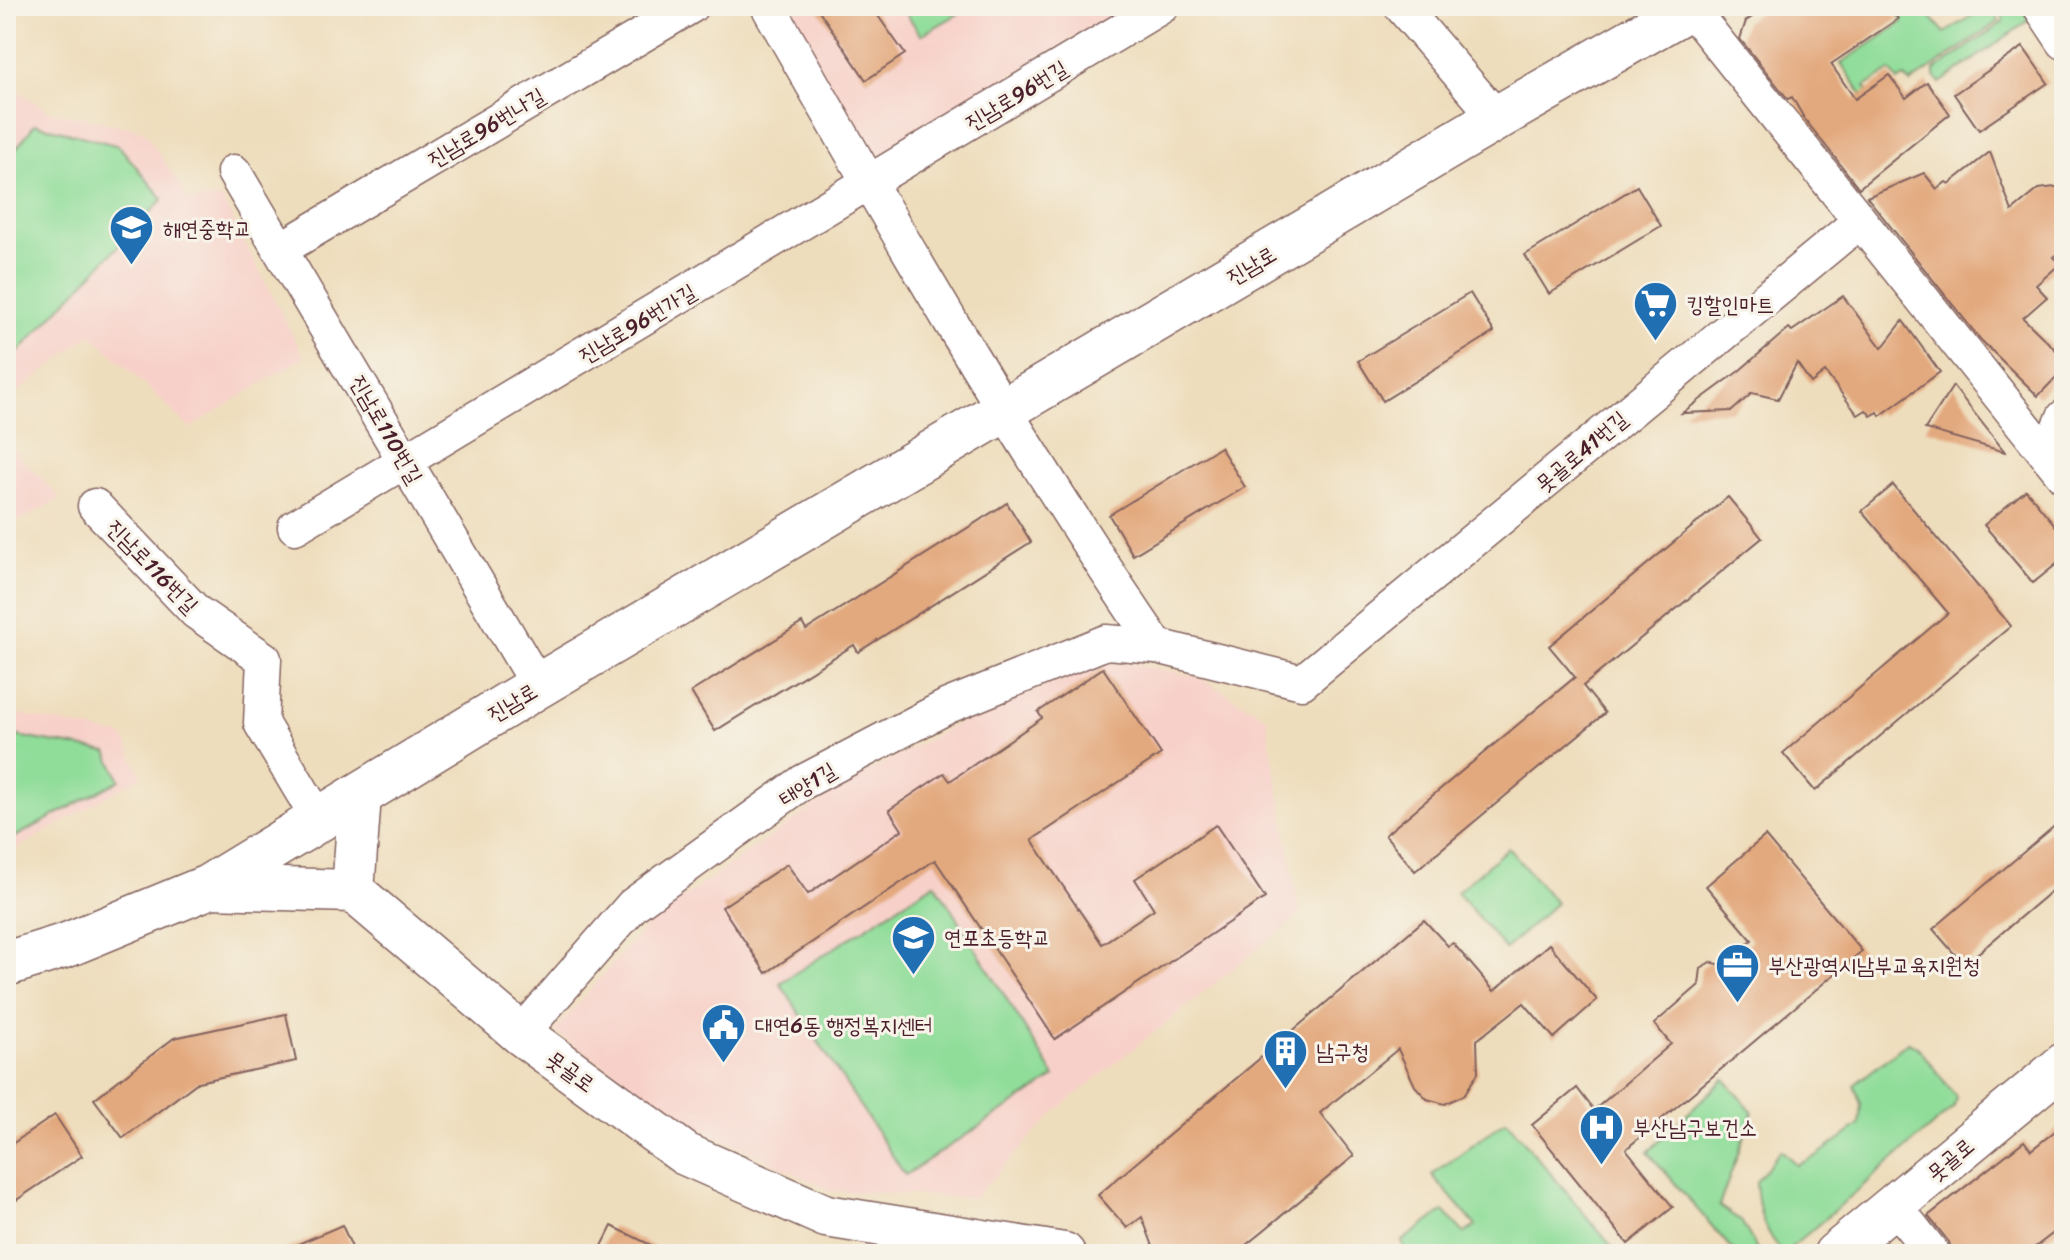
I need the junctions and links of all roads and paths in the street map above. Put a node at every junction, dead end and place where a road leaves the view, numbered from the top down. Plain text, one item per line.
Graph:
1 (691, 6) edge
2 (768, 6) edge
3 (1162, 6) edge
4 (1401, 6) edge
5 (2040, 6) edge
6 (1691, 7) edge
7 (2064, 42) edge
8 (1497, 118) junction
9 (234, 172) dead end
10 (869, 184) junction
11 (1860, 221) junction
12 (281, 249) junction
13 (1006, 411) junction
14 (2064, 417) edge
15 (406, 461) junction
16 (2056, 466) edge
17 (95, 506) dead end
18 (295, 527) dead end
19 (1157, 646) junction
20 (538, 686) junction
21 (360, 795) junction
22 (319, 820) junction
23 (208, 887) junction
24 (353, 891) junction
25 (6, 964) edge
26 (521, 1034) junction
27 (2064, 1064) edge
28 (1894, 1205) junction
29 (1064, 1254) edge
30 (1835, 1254) edge
31 (1933, 1254) edge

1 - 12 street, 진남로96번나길
2 - 10 street
3 - 10 street, 진남로96번길
4 - 8 street
5 - 7 street
6 - 8 main road, 진남로
6 - 11 street
8 - 13 main road, 진남로
9 - 12 street, 진남로110번길
10 - 13 street
10 - 15 street, 진남로96번가길
11 - 16 street
11 - 19 street, 못골로41번길
12 - 15 street, 진남로110번길
13 - 19 street
13 - 20 main road, 진남로
14 - 16 street
15 - 18 street, 진남로96번가길
15 - 20 street, 진남로110번길
17 - 22 street, 진남로116번길
19 - 26 street, 태양1길
20 - 21 main road, 진남로
21 - 22 main road, 진남로
21 - 24 street
22 - 23 main road, 진남로
23 - 24 street
23 - 25 main road, 진남로
24 - 26 street, 못골로
26 - 29 street, 못골로
27 - 28 street, 못골로
28 - 30 street, 못골로
28 - 31 street

